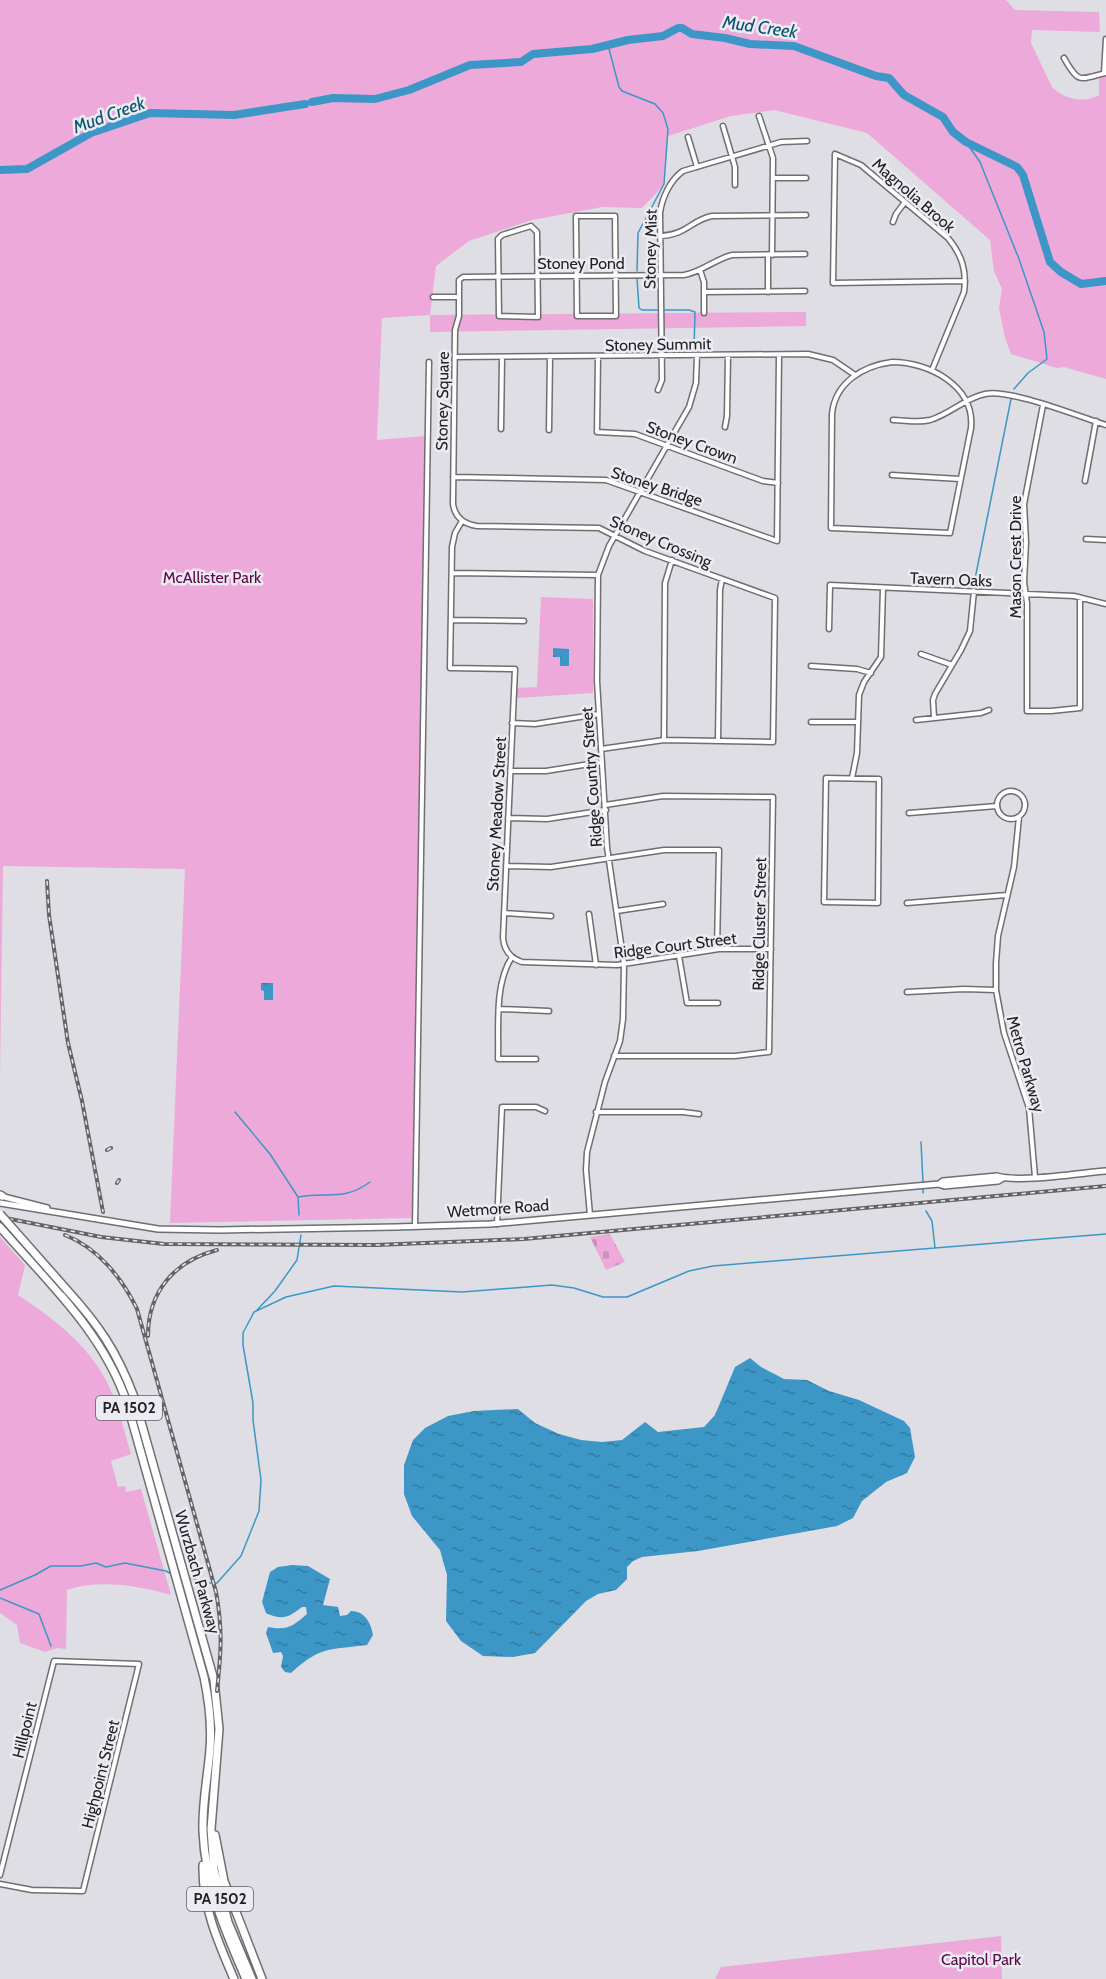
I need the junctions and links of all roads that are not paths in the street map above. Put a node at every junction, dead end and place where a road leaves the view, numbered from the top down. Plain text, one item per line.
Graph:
1 (1106, 39) edge
2 (1064, 58) dead end
3 (1105, 73) edge
4 (759, 116) dead end
5 (723, 126) dead end
6 (688, 137) dead end
7 (807, 141) dead end
8 (768, 146) junction
9 (732, 156) junction
10 (696, 167) junction
11 (773, 178) junction
12 (806, 178) dead end
13 (735, 184) dead end
14 (905, 202) junction
15 (772, 215) junction
16 (806, 215) dead end
17 (893, 222) dead end
18 (660, 236) junction
19 (805, 254) dead end
20 (770, 255) junction
21 (700, 270) junction
22 (537, 275) junction
23 (576, 275) junction
24 (615, 275) junction
25 (661, 275) junction
26 (498, 276) junction
27 (460, 278) joint
28 (965, 281) junction
29 (805, 291) dead end
30 (705, 292) junction
31 (768, 292) junction
32 (433, 297) dead end
33 (459, 297) junction
34 (704, 313) dead end
35 (779, 354) junction
36 (697, 355) junction
37 (728, 355) junction
38 (550, 356) junction
39 (598, 356) junction
40 (662, 356) junction
41 (455, 357) junction
42 (502, 357) junction
43 (429, 362) dead end
44 (932, 370) junction
45 (855, 375) junction
46 (658, 390) dead end
47 (965, 402) junction
48 (1043, 405) junction
49 (893, 420) dead end
50 (1096, 421) junction
51 (1106, 424) edge
52 (725, 427) dead end
53 (501, 429) dead end
54 (549, 430) dead end
55 (666, 446) junction
56 (892, 475) dead end
57 (453, 477) junction
58 (960, 478) junction
59 (1085, 481) dead end
60 (778, 483) junction
61 (640, 491) junction
62 (462, 521) junction
63 (614, 536) junction
64 (1086, 539) dead end
65 (1106, 540) edge
66 (672, 561) junction
67 (452, 573) junction
68 (598, 575) junction
69 (722, 579) junction
70 (884, 588) junction
71 (974, 591) junction
72 (1025, 594) junction
73 (1080, 598) junction
74 (1106, 604) edge
75 (451, 620) junction
76 (524, 621) dead end
77 (829, 629) dead end
78 (921, 654) dead end
79 (952, 665) junction
80 (811, 666) dead end
81 (871, 673) junction
82 (989, 710) dead end
83 (599, 714) junction
84 (934, 718) junction
85 (916, 720) dead end
86 (811, 722) dead end
87 (858, 722) junction
88 (512, 723) junction
89 (664, 740) junction
90 (718, 741) junction
91 (601, 749) junction
92 (602, 762) junction
93 (510, 771) junction
94 (852, 778) junction
95 (997, 806) junction
96 (605, 807) junction
97 (909, 813) dead end
98 (1019, 817) junction
99 (508, 818) junction
100 (609, 858) junction
101 (506, 866) junction
102 (1008, 895) junction
103 (907, 903) dead end
104 (663, 904) dead end
105 (617, 911) junction
106 (504, 913) junction
107 (589, 914) dead end
108 (551, 916) dead end
109 (771, 949) junction
110 (717, 950) junction
111 (680, 956) junction
112 (512, 957) junction
113 (624, 964) junction
114 (596, 965) junction
115 (996, 990) junction
116 (907, 992) dead end
117 (718, 1003) dead end
118 (500, 1009) junction
119 (549, 1011) dead end
120 (614, 1056) junction
121 (536, 1059) dead end
122 (544, 1111) dead end
123 (596, 1112) junction
124 (699, 1114) dead end
125 (1106, 1171) edge
126 (1035, 1177) junction
127 (1, 1197) edge
128 (0, 1214) edge
129 (590, 1215) junction
130 (496, 1224) junction
131 (415, 1226) junction
132 (0, 1227) edge
133 (139, 1664) joint
134 (212, 1814) junction
135 (204, 1842) junction
136 (0, 1875) edge
137 (0, 1884) edge
138 (234, 1979) edge
139 (246, 1979) edge
140 (252, 1979) edge
141 (262, 1979) edge

1 - 3 street
2 - 3 street
4 - 8 street
5 - 9 street
6 - 10 street
7 - 8 street, Stoney Mist
8 - 9 street, Stoney Mist
8 - 11 street
9 - 10 street, Stoney Mist
9 - 13 street
10 - 18 street, Stoney Mist
11 - 12 street
11 - 15 street
14 - 17 street
14 - 28 street, Magnolia Brook
14 - 28 street, Magnolia Brook
15 - 16 street
15 - 18 street
15 - 20 street
18 - 25 street, Stoney Mist
19 - 20 street, Stoney Pond
20 - 21 street, Stoney Pond
20 - 31 street
21 - 25 street, Stoney Pond
21 - 30 street
22 - 23 street, Stoney Pond
22 - 26 street, Stoney Pond
22 - 26 street
22 - 26 street
23 - 24 street, Stoney Pond
23 - 24 street
23 - 24 street
24 - 25 street, Stoney Pond
25 - 40 street, Stoney Mist
26 - 27 street, Stoney Pond
27 - 33 street, Stoney Square
28 - 44 street
29 - 31 street
30 - 31 street
30 - 34 street
32 - 33 street
33 - 41 street, Stoney Square
35 - 37 street, Stoney Summit
35 - 45 street, Stoney Summit
35 - 60 street
36 - 37 street, Stoney Summit
36 - 40 street, Stoney Summit
36 - 55 street, Ridge Country Street
37 - 52 street
38 - 39 street, Stoney Summit
38 - 42 street, Stoney Summit
38 - 54 street
39 - 40 street, Stoney Summit
39 - 55 street, Stoney Crown
40 - 46 street, Stoney Mist
41 - 42 street, Stoney Summit
41 - 57 street, Stoney Square
42 - 53 street
43 - 131 street
44 - 45 street
44 - 47 street
45 - 58 street
47 - 48 street
47 - 49 street
47 - 58 street
48 - 50 street
48 - 72 street, Mason Crest Drive
50 - 51 street
50 - 59 street
55 - 60 street, Stoney Crown
55 - 61 street, Ridge Country Street
56 - 58 street
57 - 61 street, Stoney Bridge
57 - 62 street, Stoney Square
60 - 61 street, Stoney Bridge
61 - 63 street, Ridge Country Street
62 - 63 street, Stoney Crossing
62 - 67 street
63 - 66 street, Stoney Crossing
63 - 68 street, Ridge Country Street
64 - 65 street
66 - 69 street, Stoney Crossing
66 - 89 street
67 - 68 street
67 - 75 street
68 - 83 street, Ridge Country Street
69 - 90 street
69 - 90 street, Stoney Crossing
70 - 71 street, Tavern Oaks
70 - 77 street, Tavern Oaks
70 - 81 street
71 - 72 street, Tavern Oaks
71 - 79 street
72 - 73 street, Tavern Oaks
72 - 73 street, Mason Crest Drive
73 - 74 street, Tavern Oaks
75 - 76 street
75 - 88 street, Stoney Meadow Street
78 - 79 street
79 - 84 street
80 - 81 street
81 - 87 street
82 - 84 street
83 - 88 street
83 - 91 street, Ridge Country Street
84 - 85 street
86 - 87 street
87 - 94 street
88 - 93 street, Stoney Meadow Street
89 - 90 street
89 - 91 street
91 - 92 street, Ridge Country Street
92 - 93 street
92 - 96 street, Ridge Country Street
93 - 99 street, Stoney Meadow Street
94 - 94 street
95 - 97 street
95 - 98 street
95 - 98 street
96 - 99 street
96 - 100 street, Ridge Country Street
96 - 109 street, Ridge Cluster Street
98 - 102 street, Metro Parkway
99 - 101 street, Stoney Meadow Street
100 - 101 street
100 - 105 street, Ridge Country Street
100 - 110 street
101 - 106 street, Stoney Meadow Street
102 - 103 street
102 - 115 street, Metro Parkway
104 - 105 street
105 - 113 street, Ridge Country Street
106 - 108 street
106 - 112 street, Stoney Meadow Street
107 - 114 street
109 - 110 street, Ridge Court Street
109 - 120 street, Ridge Cluster Street
110 - 111 street, Ridge Court Street
111 - 113 street, Ridge Court Street
111 - 117 street
112 - 114 street, Ridge Court Street
112 - 118 street
113 - 114 street, Ridge Court Street
113 - 120 street, Ridge Country Street
115 - 116 street
115 - 126 street, Metro Parkway
118 - 119 street
118 - 121 street
120 - 123 street, Ridge Country Street
122 - 130 street
123 - 124 street
123 - 129 street, Ridge Country Street
125 - 126 main road, Wetmore Road
126 - 129 main road, Wetmore Road
127 - 131 main road, Wetmore Road
128 - 134 highway, Wurzbach Parkway / PA 1502, bridge
129 - 130 main road, Wetmore Road
130 - 131 main road, Wetmore Road
132 - 135 highway, Wurzbach Parkway / PA 1502
133 - 136 street, Hillpoint
133 - 137 street, Highpoint Street
134 - 140 highway, Wurzbach Parkway / PA 1502
134 - 141 highway
135 - 138 highway
135 - 139 highway, Wurzbach Parkway / PA 1502

